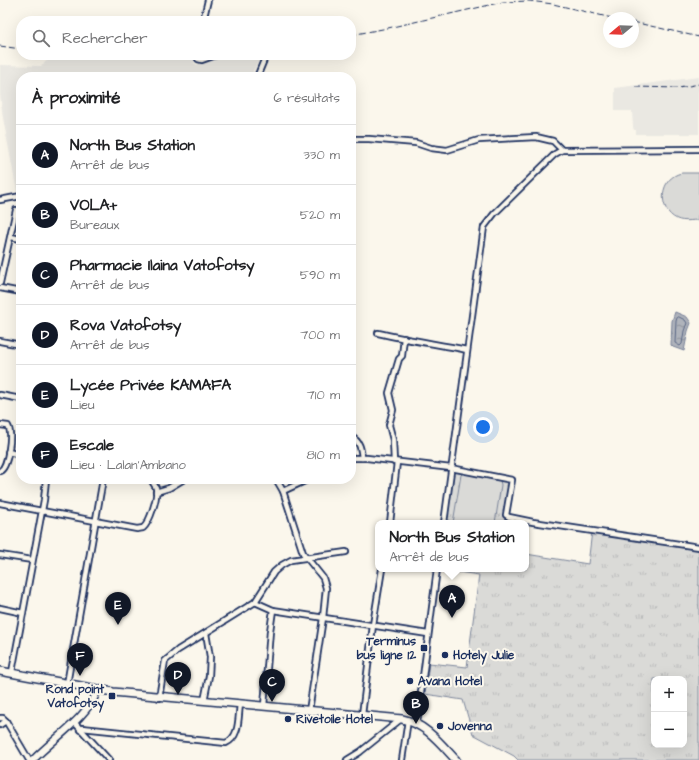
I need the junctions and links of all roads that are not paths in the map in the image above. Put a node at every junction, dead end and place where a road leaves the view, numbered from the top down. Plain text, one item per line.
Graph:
1 (208, 0) edge
2 (204, 16) edge
3 (264, 60) edge
4 (259, 72) edge
5 (356, 139) edge
6 (699, 149) edge
7 (562, 150) junction
8 (16, 197) edge
9 (0, 200) edge
10 (16, 210) dead end
11 (10, 237) junction
12 (16, 238) edge
13 (0, 283) edge
14 (0, 288) edge
15 (16, 291) edge
16 (378, 333) dead end
17 (404, 338) junction
18 (0, 341) edge
19 (16, 344) edge
20 (467, 350) junction
21 (0, 395) edge
22 (16, 398) edge
23 (0, 425) edge
24 (356, 440) edge
25 (8, 452) junction
26 (16, 454) edge
27 (356, 458) edge
28 (362, 458) junction
29 (395, 462) junction
30 (451, 468) junction
31 (0, 471) edge
32 (46, 484) edge
33 (102, 484) edge
34 (154, 484) edge
35 (176, 484) edge
36 (279, 484) edge
37 (299, 484) edge
38 (284, 491) junction
39 (156, 492) junction
40 (0, 503) edge
41 (41, 511) junction
42 (390, 520) edge
43 (444, 520) edge
44 (523, 520) edge
45 (529, 521) edge
46 (96, 522) junction
47 (699, 547) edge
48 (346, 552) dead end
49 (0, 555) edge
50 (307, 557) junction
51 (32, 560) junction
52 (382, 572) edge
53 (437, 572) edge
54 (255, 602) junction
55 (0, 608) edge
56 (273, 610) junction
57 (23, 613) junction
58 (323, 618) junction
59 (373, 625) junction
60 (206, 633) junction
61 (428, 634) junction
62 (0, 671) edge
63 (12, 672) junction
64 (67, 684) junction
65 (98, 690) junction
66 (159, 698) junction
67 (204, 701) junction
68 (240, 704) junction
69 (264, 706) junction
70 (309, 710) junction
71 (362, 715) junction
72 (0, 718) edge
73 (400, 719) junction
74 (408, 720) junction
75 (6, 721) junction
76 (74, 722) junction
77 (417, 723) junction
78 (0, 725) edge
79 (80, 730) junction
80 (29, 760) edge
81 (33, 760) edge
82 (109, 760) edge
83 (347, 760) edge
84 (402, 760) edge
85 (456, 760) edge

1 - 2 street
3 - 4 street
5 - 7 street
6 - 7 street
7 - 20 street
8 - 9 street
10 - 11 street
11 - 12 street
11 - 13 street
14 - 15 street
16 - 17 street
17 - 20 street
17 - 29 street
18 - 19 street
20 - 30 street
21 - 22 street
23 - 25 street
24 - 28 street
25 - 26 street
25 - 31 street
27 - 28 street
28 - 29 street
29 - 30 street
29 - 42 street
30 - 43 street
30 - 44 street
32 - 41 street
33 - 46 street
34 - 39 street
35 - 39 street
36 - 38 street
37 - 38 street
38 - 50 street
39 - 46 street
40 - 41 street
41 - 46 street
41 - 51 street
45 - 47 street
46 - 64 street
48 - 50 street
49 - 51 street
50 - 54 street
50 - 58 street
51 - 57 street
52 - 59 street
53 - 61 street
54 - 56 street
54 - 60 street
55 - 57 street
56 - 58 street
56 - 69 street
57 - 63 street
58 - 59 street
58 - 70 street
59 - 61 street
59 - 71 street
60 - 66 street
60 - 67 street
61 - 77 street
62 - 63 main road
63 - 64 main road
64 - 65 main road
65 - 66 main road
65 - 76 street
66 - 67 main road
67 - 68 main road
68 - 69 main road
68 - 79 street
69 - 70 main road
70 - 71 main road
71 - 73 main road
72 - 75 street
73 - 74 main road
73 - 83 street
74 - 77 main road
74 - 84 street
75 - 78 street
75 - 80 street
76 - 79 street
76 - 81 street
77 - 85 main road
79 - 82 street

